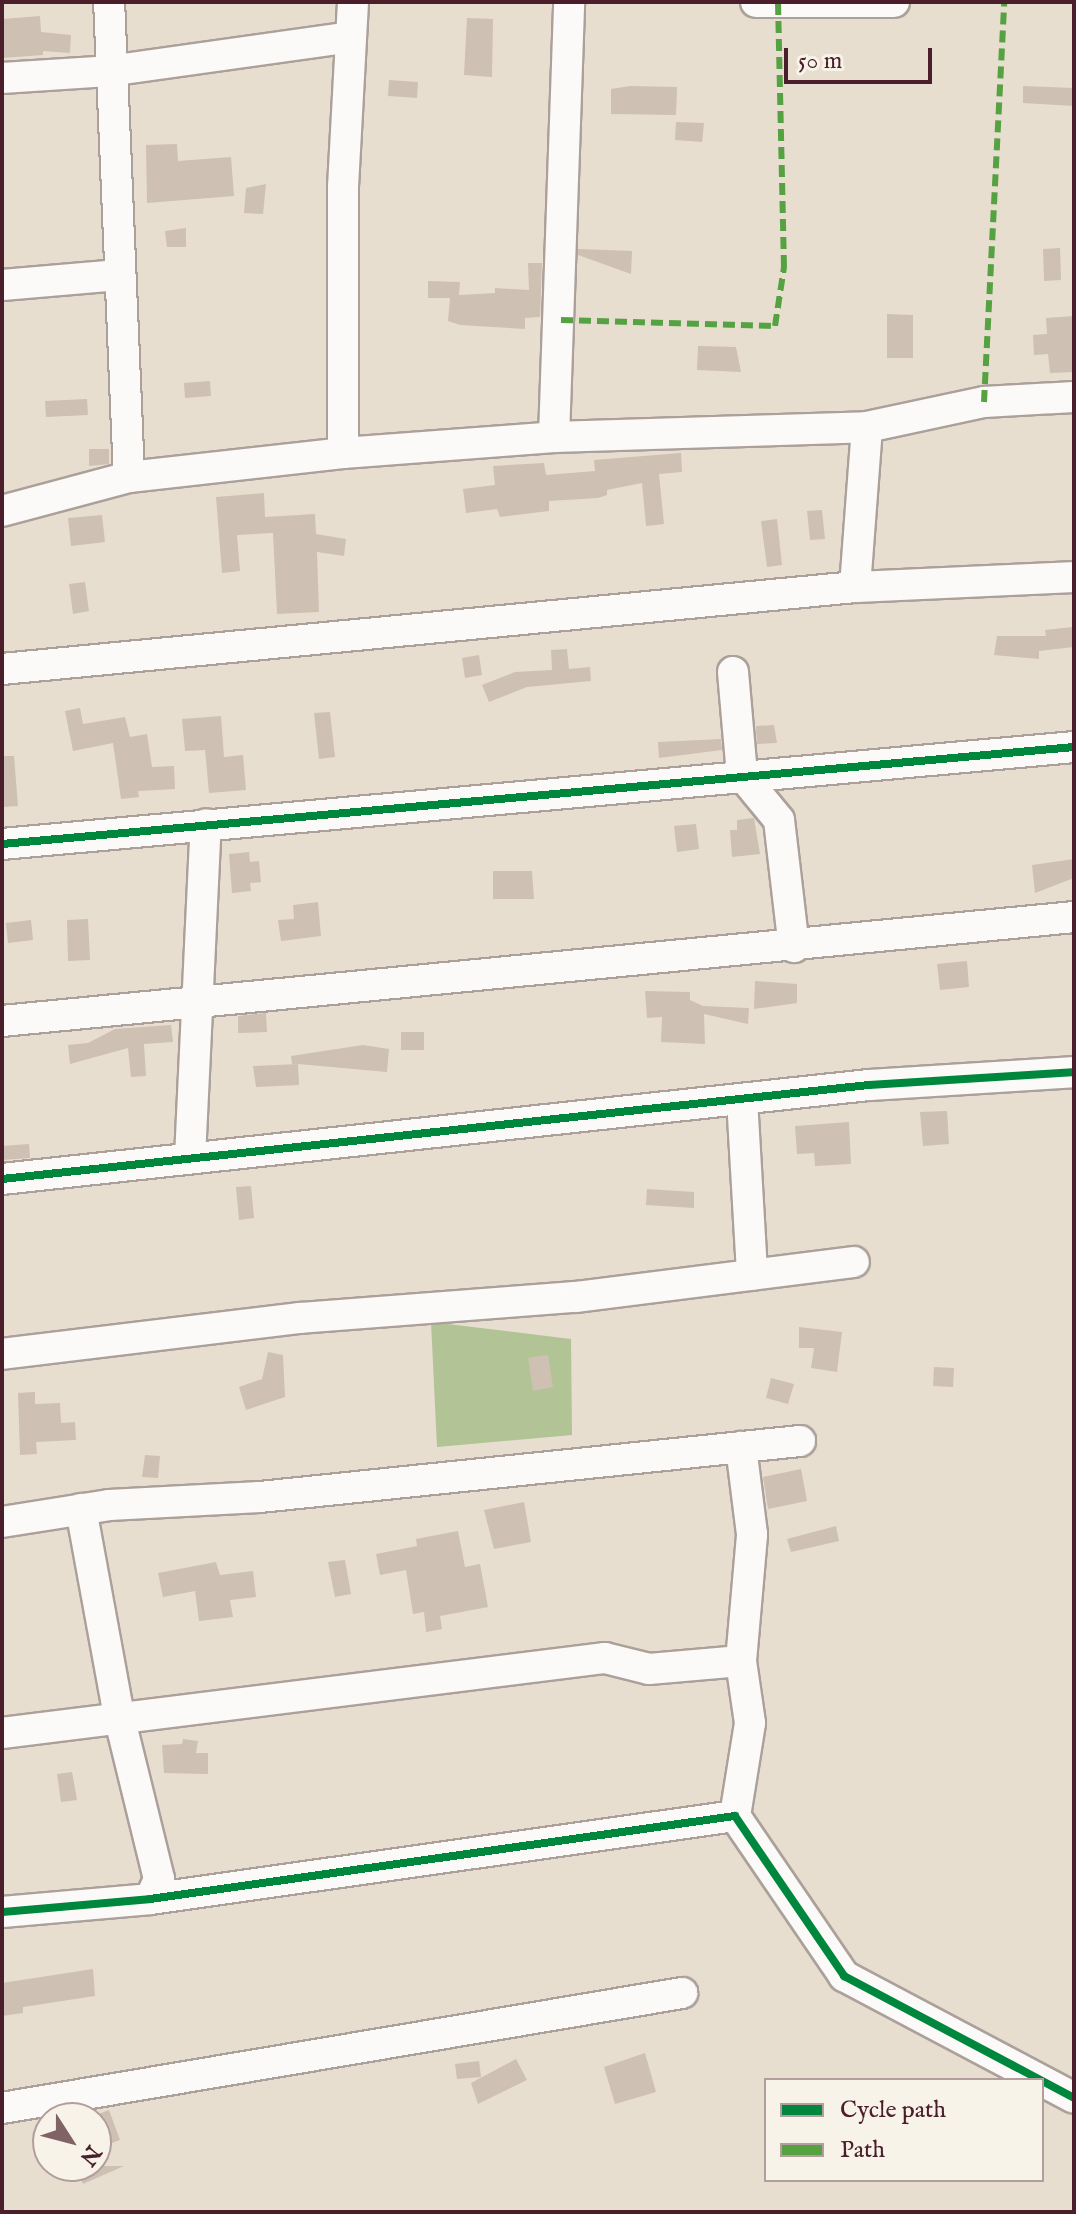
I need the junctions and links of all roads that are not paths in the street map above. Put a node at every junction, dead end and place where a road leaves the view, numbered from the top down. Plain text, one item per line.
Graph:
1 (109, 2) edge
2 (353, 2) edge
3 (569, 2) edge
4 (756, 2) edge
5 (894, 2) edge
6 (351, 37) junction
7 (109, 71) junction
8 (2, 78) edge
9 (119, 275) junction
10 (2, 285) edge
11 (1074, 397) edge
12 (867, 427) junction
13 (554, 437) junction
14 (343, 453) junction
15 (129, 477) junction
16 (2, 511) edge
17 (1074, 577) edge
18 (855, 587) junction
19 (2, 669) edge
20 (733, 672) dead end
21 (1074, 747) edge
22 (742, 775) junction
23 (206, 824) junction
24 (2, 844) edge
25 (1074, 917) edge
26 (794, 947) junction
27 (196, 1004) junction
28 (2, 1021) edge
29 (1074, 1072) edge
30 (742, 1099) junction
31 (190, 1158) junction
32 (2, 1179) edge
33 (854, 1262) dead end
34 (752, 1275) junction
35 (2, 1354) edge
36 (800, 1441) dead end
37 (741, 1447) junction
38 (81, 1509) junction
39 (2, 1522) edge
40 (741, 1661) junction
41 (119, 1716) junction
42 (2, 1733) edge
43 (735, 1816) junction
44 (150, 1899) junction
45 (2, 1912) edge
46 (682, 1993) dead end
47 (1036, 2078) edge
48 (1044, 2082) edge
49 (1074, 2098) edge
50 (2, 2108) edge

1 - 7 street
2 - 6 street
3 - 13 street
4 - 5 street
6 - 7 street
6 - 14 street
7 - 8 street
7 - 9 street
9 - 10 street
9 - 15 street
11 - 12 street
12 - 13 street
12 - 18 street
13 - 14 street
14 - 15 street
15 - 16 street
17 - 18 street
18 - 19 street
20 - 22 street
21 - 22 street
22 - 23 street
22 - 26 street
23 - 24 street
23 - 27 street
25 - 26 street
26 - 27 street
27 - 28 street
27 - 31 street
29 - 30 street
30 - 31 street
30 - 34 street
31 - 32 street
33 - 34 street
34 - 35 street
36 - 37 street
37 - 38 street
37 - 40 street
38 - 39 street
38 - 41 street
40 - 41 street
40 - 43 street
41 - 42 street
41 - 44 street
43 - 44 street
43 - 47 street
44 - 45 street
46 - 50 street
48 - 49 street

